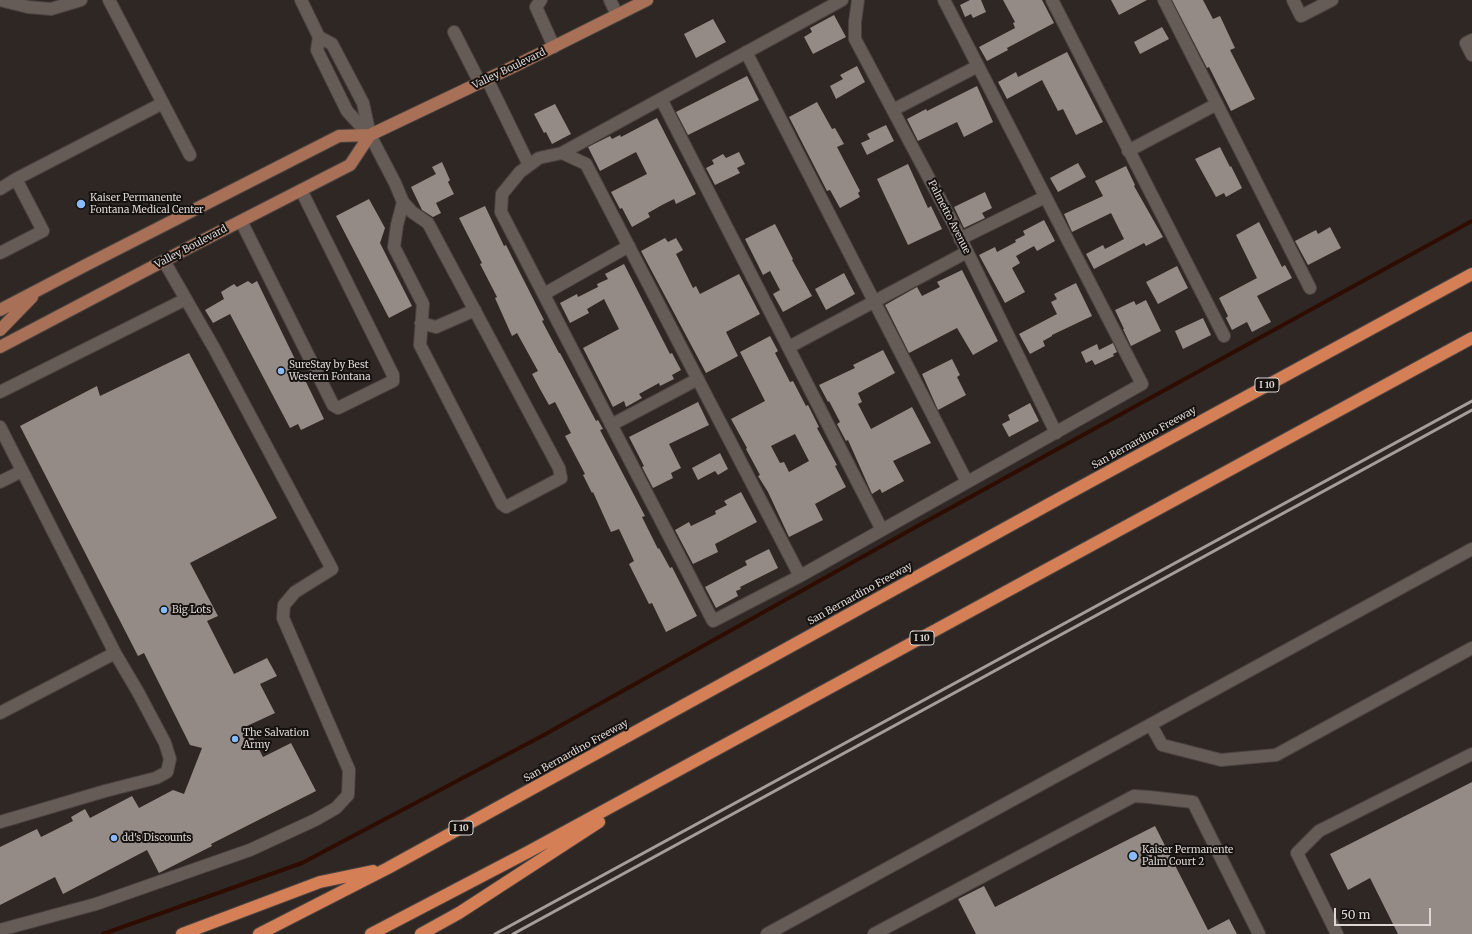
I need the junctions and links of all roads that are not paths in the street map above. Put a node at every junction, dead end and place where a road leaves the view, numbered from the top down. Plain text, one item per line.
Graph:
1 (0, 0) edge
2 (81, 0) edge
3 (109, 0) edge
4 (301, 0) edge
5 (541, 0) edge
6 (610, 0) edge
7 (647, 0) edge
8 (842, 0) edge
9 (858, 0) edge
10 (944, 0) edge
11 (1052, 0) edge
12 (1164, 0) edge
13 (1293, 0) edge
14 (1332, 0) edge
15 (18, 2) edge
16 (617, 15) junction
17 (454, 32) dead end
18 (319, 37) junction
19 (1472, 40) edge
20 (554, 47) junction
21 (746, 52) junction
22 (1472, 55) edge
23 (978, 66) junction
24 (484, 81) junction
25 (660, 99) junction
26 (163, 103) junction
27 (1217, 104) junction
28 (893, 110) junction
29 (370, 136) junction
30 (1128, 151) junction
31 (562, 153) junction
32 (190, 155) dead end
33 (529, 165) junction
34 (16, 179) junction
35 (0, 189) edge
36 (301, 190) junction
37 (1045, 197) junction
38 (403, 202) junction
39 (241, 221) junction
40 (960, 239) junction
41 (629, 246) junction
42 (966, 252) junction
43 (0, 253) edge
44 (164, 261) junction
45 (1472, 274) edge
46 (1310, 288) dead end
47 (40, 289) junction
48 (544, 294) junction
49 (186, 299) junction
50 (874, 302) junction
51 (0, 310) edge
52 (474, 310) junction
53 (421, 323) junction
54 (0, 330) edge
55 (1224, 336) dead end
56 (1472, 338) edge
57 (0, 347) edge
58 (789, 347) junction
59 (698, 379) junction
60 (0, 392) edge
61 (611, 425) junction
62 (0, 427) edge
63 (1056, 433) junction
64 (22, 471) junction
65 (0, 482) edge
66 (967, 482) junction
67 (882, 530) junction
68 (1472, 549) edge
69 (800, 576) junction
70 (1472, 648) edge
71 (114, 653) junction
72 (0, 713) edge
73 (1151, 725) junction
74 (1472, 754) edge
75 (676, 772) junction
76 (0, 822) edge
77 (388, 868) junction
78 (0, 930) edge
79 (182, 934) edge
80 (259, 934) edge
81 (371, 934) edge
82 (421, 934) edge
83 (767, 934) edge
84 (874, 934) edge
85 (1260, 934) edge
86 (1337, 934) edge

1 - 15 street
2 - 15 street
3 - 26 street
4 - 18 street
5 - 20 street
6 - 16 street
7 - 16 main road, Valley Boulevard
8 - 21 street
9 - 28 street, Palmetto Avenue
10 - 23 street
11 - 30 street
12 - 27 street
13 - 14 street
16 - 20 main road, Valley Boulevard
17 - 24 street
18 - 29 street
18 - 29 street
19 - 22 street
20 - 24 main road, Valley Boulevard
21 - 25 street
21 - 50 street
23 - 28 street
23 - 37 street
24 - 29 main road, Valley Boulevard
24 - 33 street
25 - 31 street
25 - 58 street
26 - 32 street
26 - 34 street
27 - 30 street
27 - 46 street
28 - 40 street, Palmetto Avenue
29 - 36 main road, Valley Boulevard
29 - 38 street
29 - 47 main road, Valley Boulevard
30 - 55 street
31 - 33 street
31 - 41 street
33 - 48 street
34 - 35 street
34 - 43 street
36 - 39 main road, Valley Boulevard
36 - 39 street
37 - 40 street
37 - 63 street
38 - 52 street
38 - 53 street
39 - 44 main road, Valley Boulevard
40 - 42 street, Palmetto Avenue
41 - 48 street
41 - 59 street
42 - 50 street
42 - 63 street, Palmetto Avenue
44 - 49 street
44 - 57 main road, Valley Boulevard
45 - 77 highway, San Bernardino Freeway / I 10
47 - 51 main road, Valley Boulevard
47 - 54 main road
48 - 61 street
49 - 60 street
49 - 78 street
50 - 58 street
50 - 66 street
52 - 53 street
52 - 53 street
56 - 75 highway, I 10
58 - 67 street
59 - 61 street
59 - 69 street
61 - 69 street
62 - 64 street
63 - 66 street
64 - 65 street
64 - 71 street
66 - 67 street
67 - 69 street
68 - 73 street
70 - 73 street
71 - 72 street
71 - 76 street
73 - 83 street
74 - 86 street
75 - 81 highway, I 10
75 - 82 highway
77 - 79 highway
77 - 80 highway, San Bernardino Freeway / I 10
84 - 85 street

